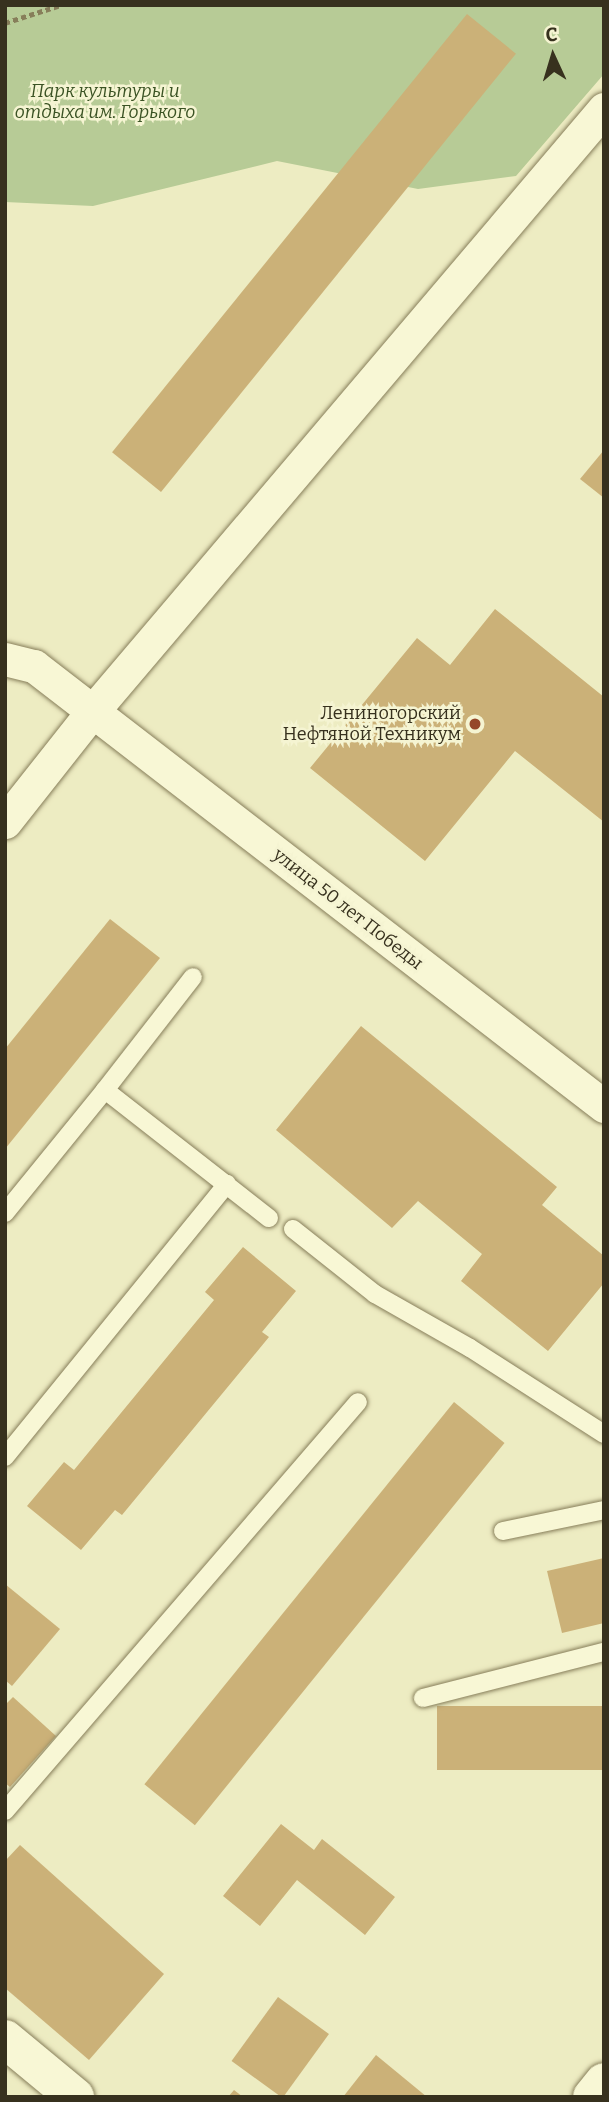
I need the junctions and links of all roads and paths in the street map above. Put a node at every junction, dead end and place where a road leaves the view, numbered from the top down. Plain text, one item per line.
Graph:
1 (61, 5) edge
2 (5, 23) edge
3 (604, 109) edge
4 (5, 659) edge
5 (92, 712) junction
6 (5, 822) edge
7 (194, 977) dead end
8 (105, 1090) junction
9 (604, 1106) edge
10 (227, 1184) junction
11 (5, 1213) edge
12 (269, 1218) dead end
13 (293, 1229) dead end
14 (358, 1402) dead end
15 (604, 1434) edge
16 (5, 1457) edge
17 (604, 1510) edge
18 (503, 1531) dead end
19 (604, 1652) edge
20 (423, 1699) dead end
21 (5, 1811) edge
22 (5, 2039) edge
23 (604, 2082) edge
24 (75, 2097) edge
25 (592, 2097) edge

1 - 2 path
3 - 5 street
4 - 5 street, улица 50 лет Победы
5 - 6 street
5 - 9 street, улица 50 лет Победы
7 - 8 lane
8 - 10 lane
8 - 11 lane
10 - 12 lane
10 - 16 lane
13 - 15 lane
14 - 21 lane
17 - 18 lane
19 - 20 lane
22 - 24 main road
23 - 25 main road

